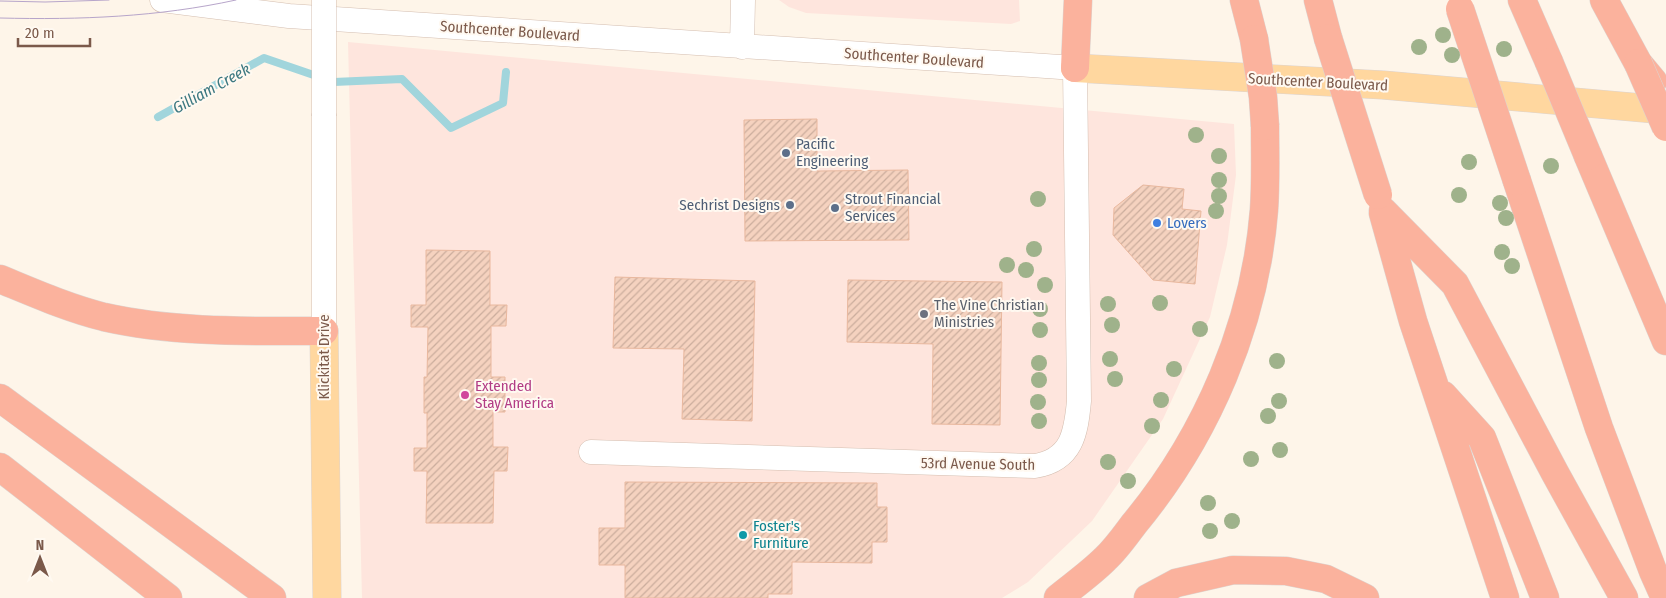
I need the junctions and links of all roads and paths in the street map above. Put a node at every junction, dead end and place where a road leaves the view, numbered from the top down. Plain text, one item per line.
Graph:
1 (162, 0) edge
2 (324, 0) edge
3 (743, 0) edge
4 (1078, 0) edge
5 (1244, 0) edge
6 (1318, 0) edge
7 (1522, 0) edge
8 (1604, 0) edge
9 (1459, 4) edge
10 (742, 47) junction
11 (1638, 63) junction
12 (1074, 68) junction
13 (1666, 98) edge
14 (1666, 110) edge
15 (1666, 127) edge
16 (1380, 203) junction
17 (0, 280) edge
18 (324, 331) junction
19 (1666, 341) edge
20 (1437, 388) junction
21 (0, 398) edge
22 (0, 409) edge
23 (591, 452) dead end
24 (0, 467) edge
25 (168, 598) edge
26 (240, 598) edge
27 (272, 598) edge
28 (327, 598) edge
29 (1058, 598) edge
30 (1148, 598) edge
31 (1365, 598) edge
32 (1505, 598) edge
33 (1544, 598) edge
34 (1624, 598) edge
35 (1666, 598) edge

1 - 10 street, Southcenter Boulevard
2 - 18 street, Klickitat Drive, bridge
3 - 10 street
4 - 12 highway
5 - 29 highway, bridge
6 - 16 highway, bridge
7 - 19 highway, bridge
8 - 11 highway
9 - 35 highway, bridge
10 - 12 street, Southcenter Boulevard
11 - 13 highway, bridge
11 - 15 highway, bridge
12 - 14 main road, Southcenter Boulevard
12 - 23 street, 53rd Avenue South
16 - 20 highway
16 - 34 highway
17 - 18 highway
18 - 28 main road, Klickitat Drive
20 - 32 highway
20 - 33 highway
21 - 27 highway
22 - 26 highway
24 - 25 highway
30 - 31 highway

